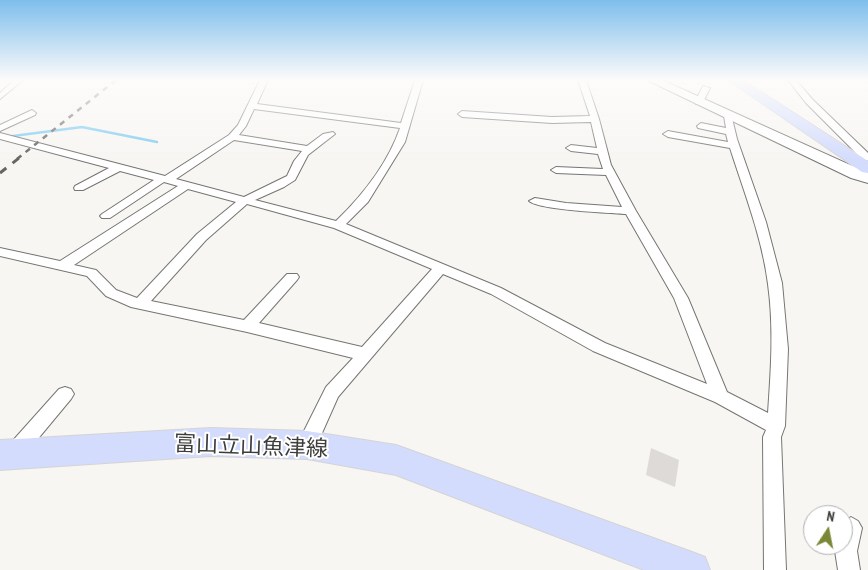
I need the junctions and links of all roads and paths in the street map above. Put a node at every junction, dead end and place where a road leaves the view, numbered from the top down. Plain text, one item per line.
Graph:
1 (252, 106) edge
2 (257, 107) edge
3 (411, 107) edge
4 (591, 107) edge
5 (709, 107) edge
6 (780, 107) edge
7 (815, 107) edge
8 (32, 113) dead end
9 (462, 114) dead end
10 (728, 116) junction
11 (595, 119) junction
12 (406, 126) junction
13 (700, 126) dead end
14 (0, 128) edge
15 (330, 134) dead end
16 (668, 134) dead end
17 (0, 136) edge
18 (232, 137) junction
19 (733, 139) junction
20 (572, 148) dead end
21 (311, 149) junction
22 (603, 152) junction
23 (861, 153) edge
24 (119, 167) junction
25 (868, 168) edge
26 (556, 170) dead end
27 (610, 172) junction
28 (868, 178) edge
29 (165, 179) junction
30 (187, 185) junction
31 (80, 188) dead end
32 (246, 201) junction
33 (535, 201) dead end
34 (630, 211) junction
35 (106, 216) dead end
36 (338, 225) junction
37 (0, 252) edge
38 (62, 266) junction
39 (441, 268) junction
40 (292, 277) dead end
41 (140, 304) junction
42 (248, 326) junction
43 (364, 354) junction
44 (65, 394) dead end
45 (721, 396) junction
46 (776, 426) junction
47 (306, 445) junction
48 (7, 454) edge
49 (847, 555) edge
50 (682, 568) edge
51 (775, 570) edge
52 (849, 570) edge

1 - 18 street
2 - 12 street
3 - 12 street
4 - 11 street
5 - 10 street
6 - 23 main road
7 - 23 street
8 - 14 street
9 - 11 street
10 - 19 street
10 - 28 street
11 - 22 street
12 - 36 street
13 - 19 street
15 - 21 street
16 - 19 street
17 - 24 street
18 - 21 street
18 - 29 street
19 - 46 street
20 - 22 street
21 - 32 street
22 - 27 street
23 - 25 main road
24 - 29 street
24 - 31 street
26 - 27 street
27 - 34 street
29 - 30 street
29 - 35 street
30 - 32 street
30 - 38 street
32 - 36 street
32 - 41 street
33 - 34 street
34 - 45 street
36 - 39 street
37 - 38 street
38 - 41 street
39 - 43 street
39 - 45 street
40 - 42 street
41 - 42 street
42 - 43 street
43 - 47 street
44 - 48 street
45 - 46 street
46 - 51 street
47 - 48 main road, 富山立山魚津線
47 - 50 main road, 富山立山魚津線
49 - 52 street

